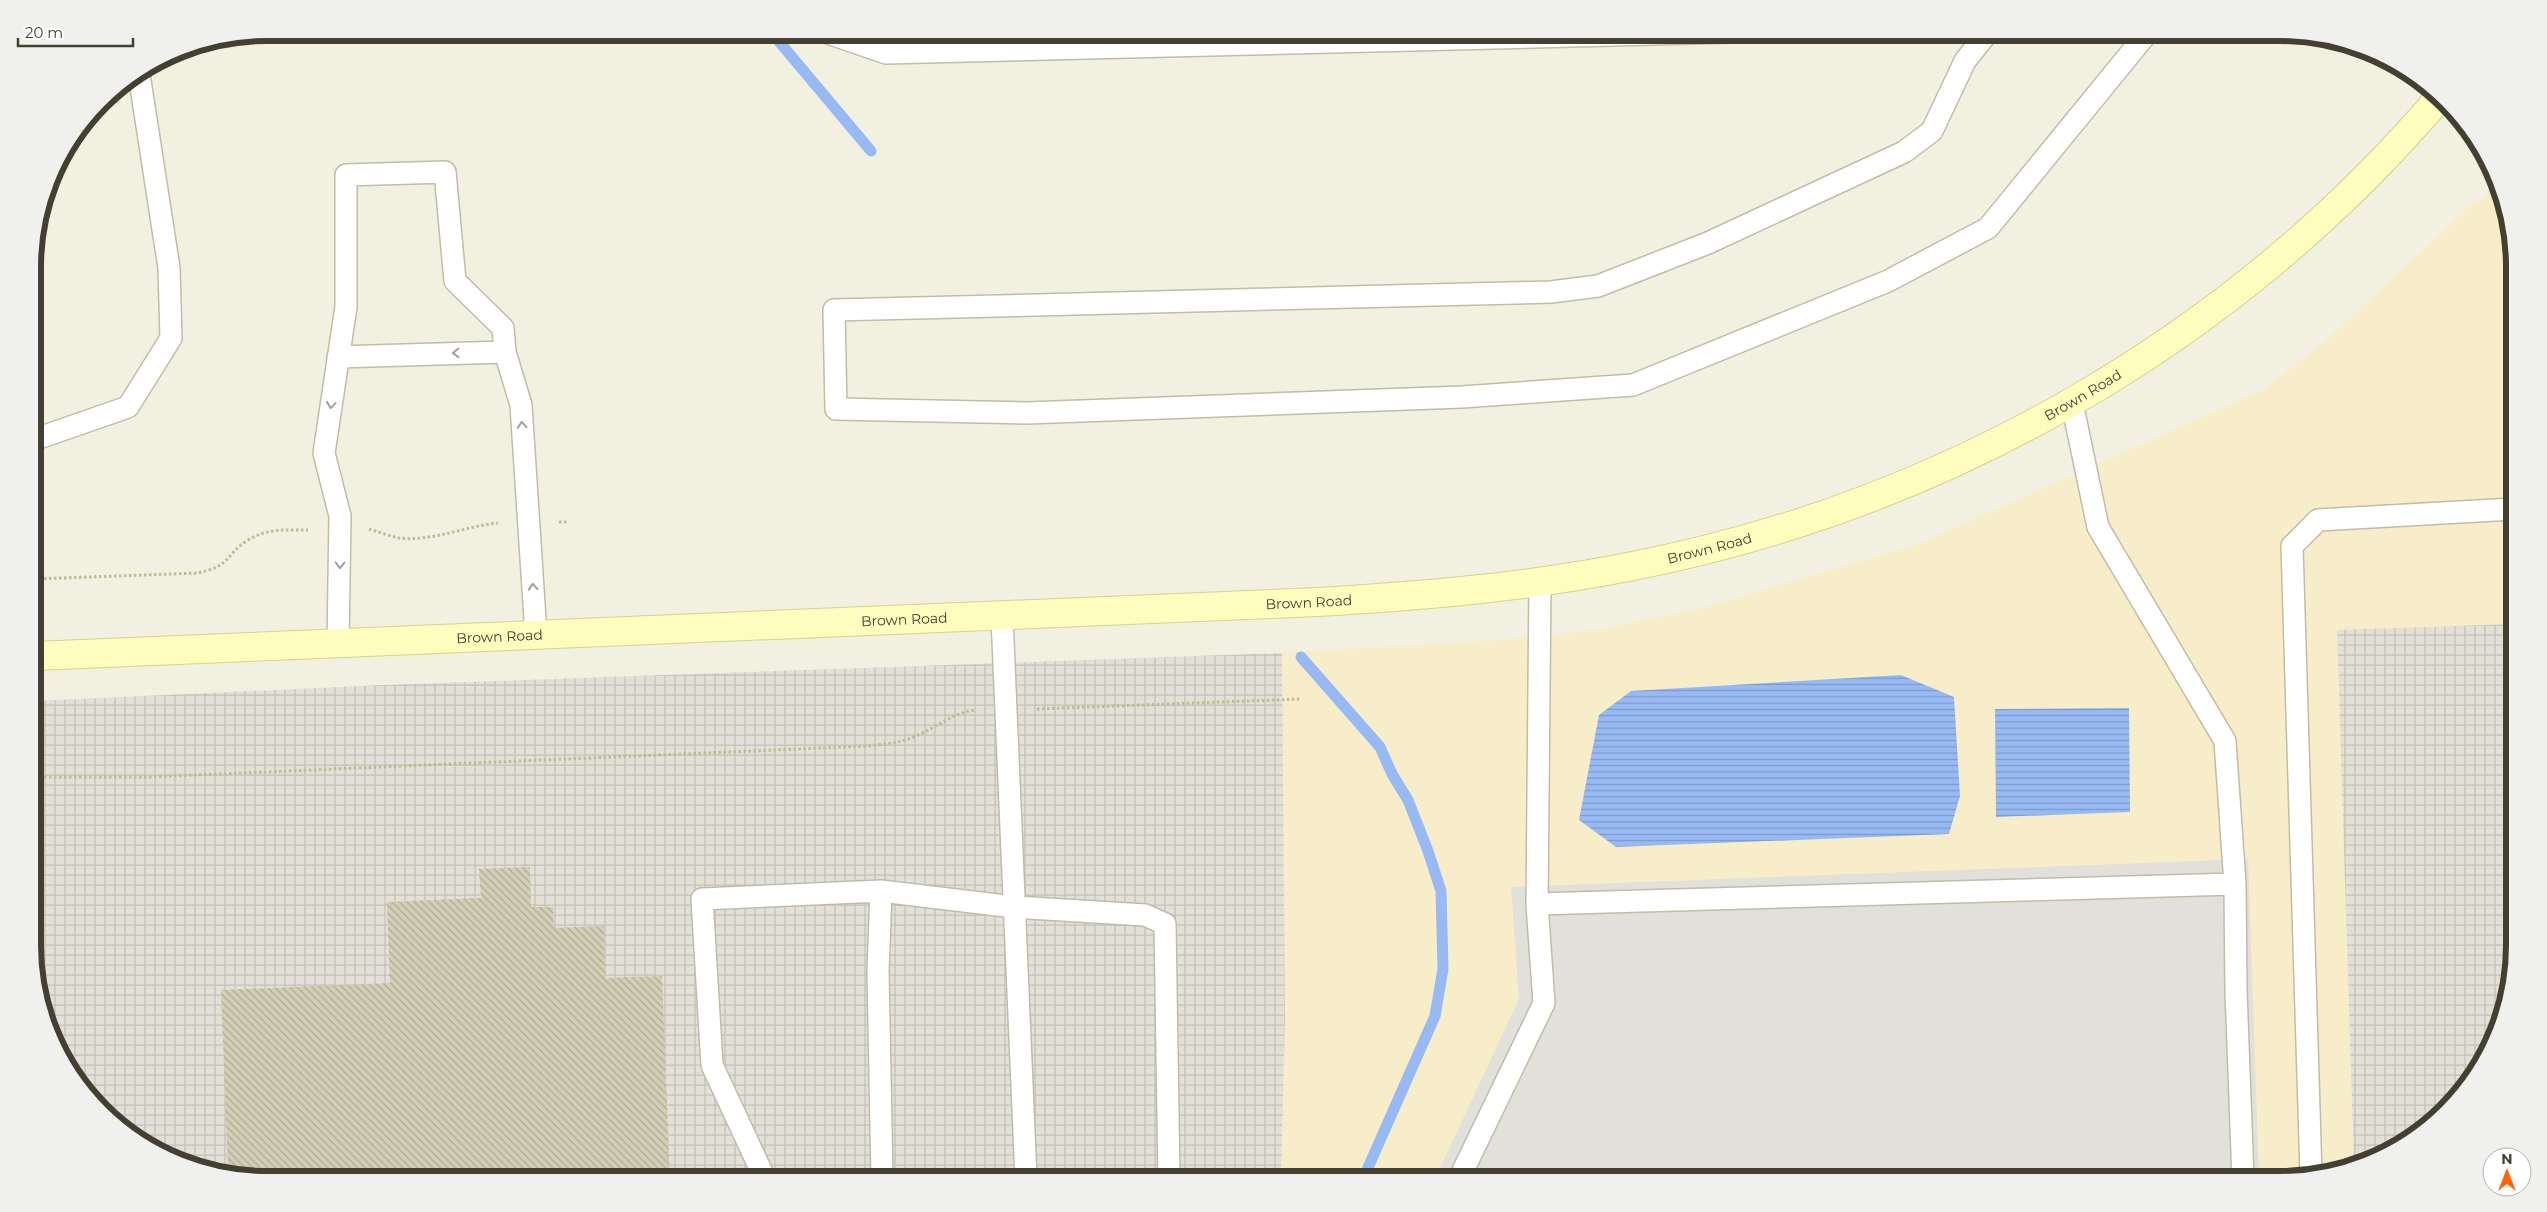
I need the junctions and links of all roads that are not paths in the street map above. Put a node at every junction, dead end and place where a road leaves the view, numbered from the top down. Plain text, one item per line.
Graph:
1 (852, 41) edge
2 (1370, 41) edge
3 (1980, 41) edge
4 (2141, 41) edge
5 (140, 80) edge
6 (2435, 102) edge
7 (505, 352) junction
8 (338, 357) junction
9 (2072, 403) junction
10 (41, 437) edge
11 (2506, 509) edge
12 (1540, 582) junction
13 (1002, 617) junction
14 (536, 636) junction
15 (338, 644) junction
16 (41, 656) edge
17 (2235, 884) junction
18 (881, 891) junction
19 (1537, 904) junction
20 (1014, 907) junction
21 (2311, 1169) edge
22 (761, 1171) edge
23 (882, 1171) edge
24 (1026, 1171) edge
25 (1169, 1171) edge
26 (1463, 1171) edge
27 (2243, 1171) edge

1 - 2 lane
3 - 4 lane
5 - 10 lane
6 - 9 main road, Brown Road
7 -> 8 lane
7 - 8 lane
14 -> 7 lane
8 -> 15 lane
9 - 12 main road, Brown Road
9 - 17 lane
11 - 21 lane
12 - 13 main road, Brown Road
12 - 19 lane
13 - 14 main road, Brown Road
13 - 20 lane
14 - 15 main road, Brown Road
15 - 16 main road, Brown Road
17 - 19 lane
17 - 27 lane
18 - 20 lane
18 - 22 lane
18 - 23 lane
19 - 26 lane
20 - 24 lane
20 - 25 lane

